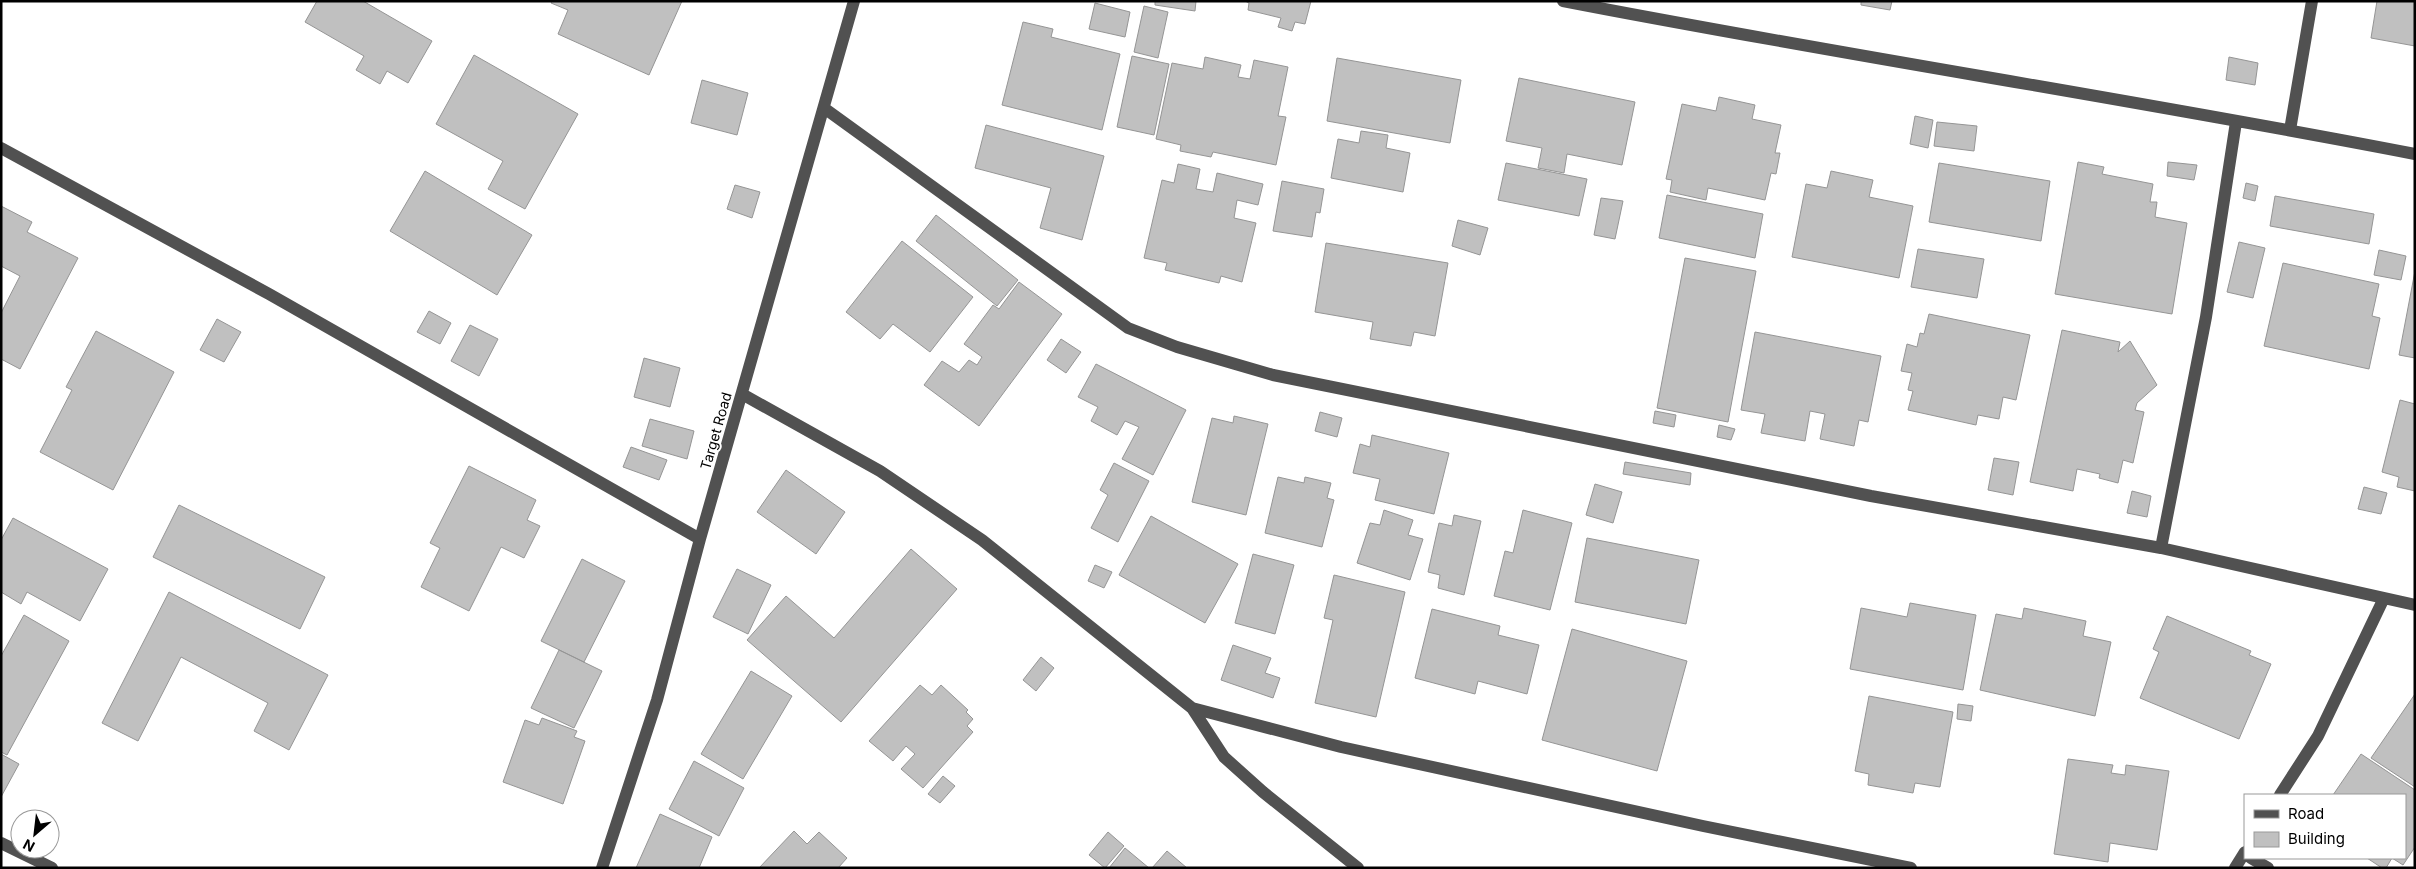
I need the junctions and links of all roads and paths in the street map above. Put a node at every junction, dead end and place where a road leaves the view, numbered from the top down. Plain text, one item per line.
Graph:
1 (854, 1) edge
2 (1563, 1) edge
3 (2312, 1) edge
4 (824, 108) junction
5 (2236, 122) junction
6 (2290, 130) junction
7 (1, 148) edge
8 (2415, 154) edge
9 (742, 394) junction
10 (700, 539) junction
11 (2160, 548) junction
12 (2384, 598) junction
13 (2415, 605) edge
14 (1192, 708) junction
15 (2281, 794) edge
16 (1, 843) edge
17 (2244, 857) edge
18 (2254, 859) edge
19 (52, 868) edge
20 (602, 868) edge
21 (1358, 868) edge
22 (1911, 868) edge
23 (2235, 868) edge
24 (2268, 868) edge

1 - 4 street, Target Road
2 - 5 street
3 - 6 street
4 - 9 street, Target Road
4 - 11 street
5 - 6 street
5 - 11 street
6 - 8 street
7 - 10 street
9 - 10 street, Target Road
9 - 14 street
10 - 20 street, Target Road
11 - 12 street
12 - 13 street
12 - 15 street
14 - 21 street
14 - 22 street
16 - 19 street
17 - 23 street
18 - 24 street

